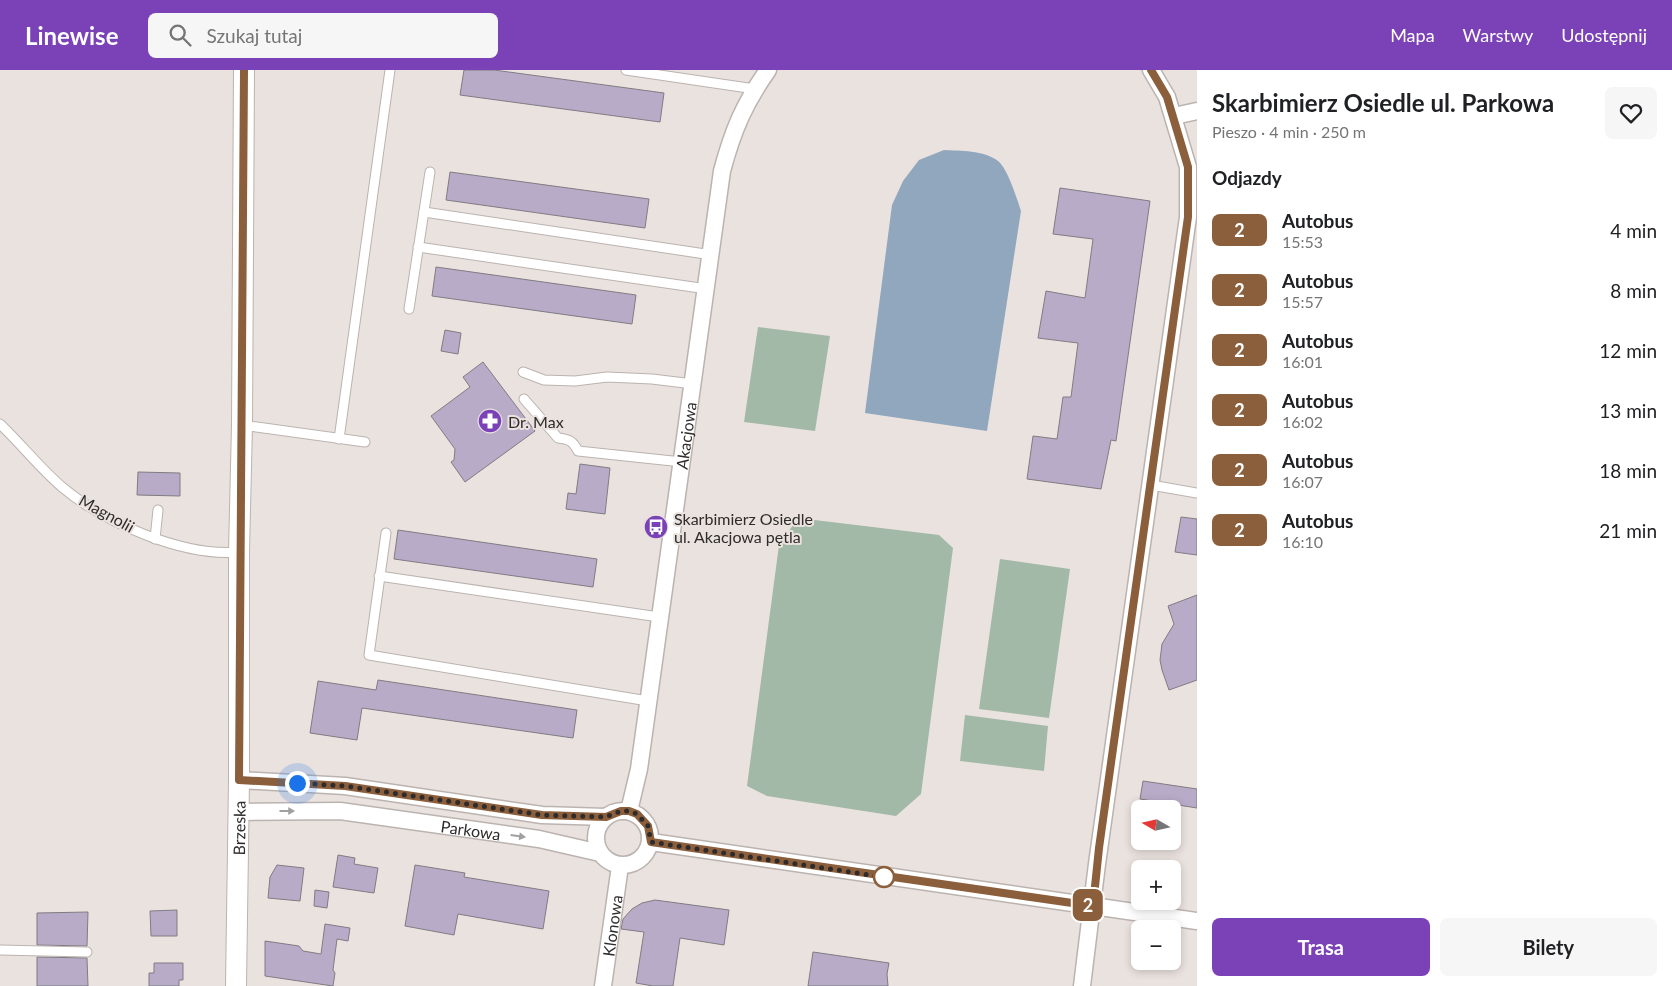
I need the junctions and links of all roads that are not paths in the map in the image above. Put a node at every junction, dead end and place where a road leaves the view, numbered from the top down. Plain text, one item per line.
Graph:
1 (244, 70) edge
2 (390, 70) edge
3 (626, 70) edge
4 (768, 70) edge
5 (1151, 70) edge
6 (755, 89) junction
7 (1197, 111) edge
8 (1174, 116) junction
9 (430, 172) dead end
10 (424, 212) junction
11 (418, 247) junction
12 (712, 255) junction
13 (707, 289) junction
14 (409, 309) dead end
15 (523, 372) dead end
16 (693, 384) junction
17 (524, 399) dead end
18 (0, 424) edge
19 (242, 426) junction
20 (339, 439) junction
21 (365, 442) dead end
22 (682, 462) junction
23 (1151, 486) junction
24 (1197, 493) edge
25 (158, 510) dead end
26 (386, 533) dead end
27 (155, 538) junction
28 (239, 552) junction
29 (379, 576) junction
30 (660, 617) junction
31 (648, 701) junction
32 (239, 780) junction
33 (345, 786) junction
34 (490, 808) junction
35 (340, 811) junction
36 (629, 811) junction
37 (238, 812) junction
38 (606, 817) junction
39 (487, 832) junction
40 (651, 842) junction
41 (600, 853) junction
42 (620, 866) junction
43 (1093, 906) junction
44 (1197, 921) edge
45 (0, 950) edge
46 (87, 952) dead end
47 (236, 986) edge
48 (603, 986) edge
49 (1082, 986) edge

1 - 19 street, Brzeska
2 - 20 lane
3 - 6 lane
4 - 6 street, Akacjowa
5 - 8 street
6 - 12 street, Akacjowa
7 - 8 street
8 - 23 street
9 - 10 lane
10 - 11 lane
10 - 12 lane
11 - 13 lane
11 - 14 lane
12 - 13 street, Akacjowa
13 - 16 street, Akacjowa
15 - 16 lane
16 - 22 street, Akacjowa
17 - 22 lane
18 - 27 lane, Magnolii
19 - 20 lane
19 - 28 street, Brzeska
20 - 21 lane
22 - 30 street, Akacjowa
23 - 24 lane
23 - 43 street
25 - 27 lane
26 - 29 lane
27 - 28 lane, Magnolii
28 - 32 street, Brzeska
29 - 30 lane
29 - 31 lane
30 - 31 street, Akacjowa
31 - 36 street, Akacjowa
32 - 33 street, Parkowa
32 - 37 street, Brzeska
33 - 34 street, Parkowa
33 - 35 street
34 - 38 street, Parkowa
34 - 39 street
37 -> 35 street, Parkowa
35 - 39 street, Parkowa
36 - 38 street
36 - 40 street
37 - 47 street, Brzeska
38 - 41 street
39 -> 41 street, Parkowa
40 - 42 street
40 - 43 street
41 - 42 street
42 - 48 street, Klonowa
43 - 44 street
43 - 49 street
45 - 46 lane

